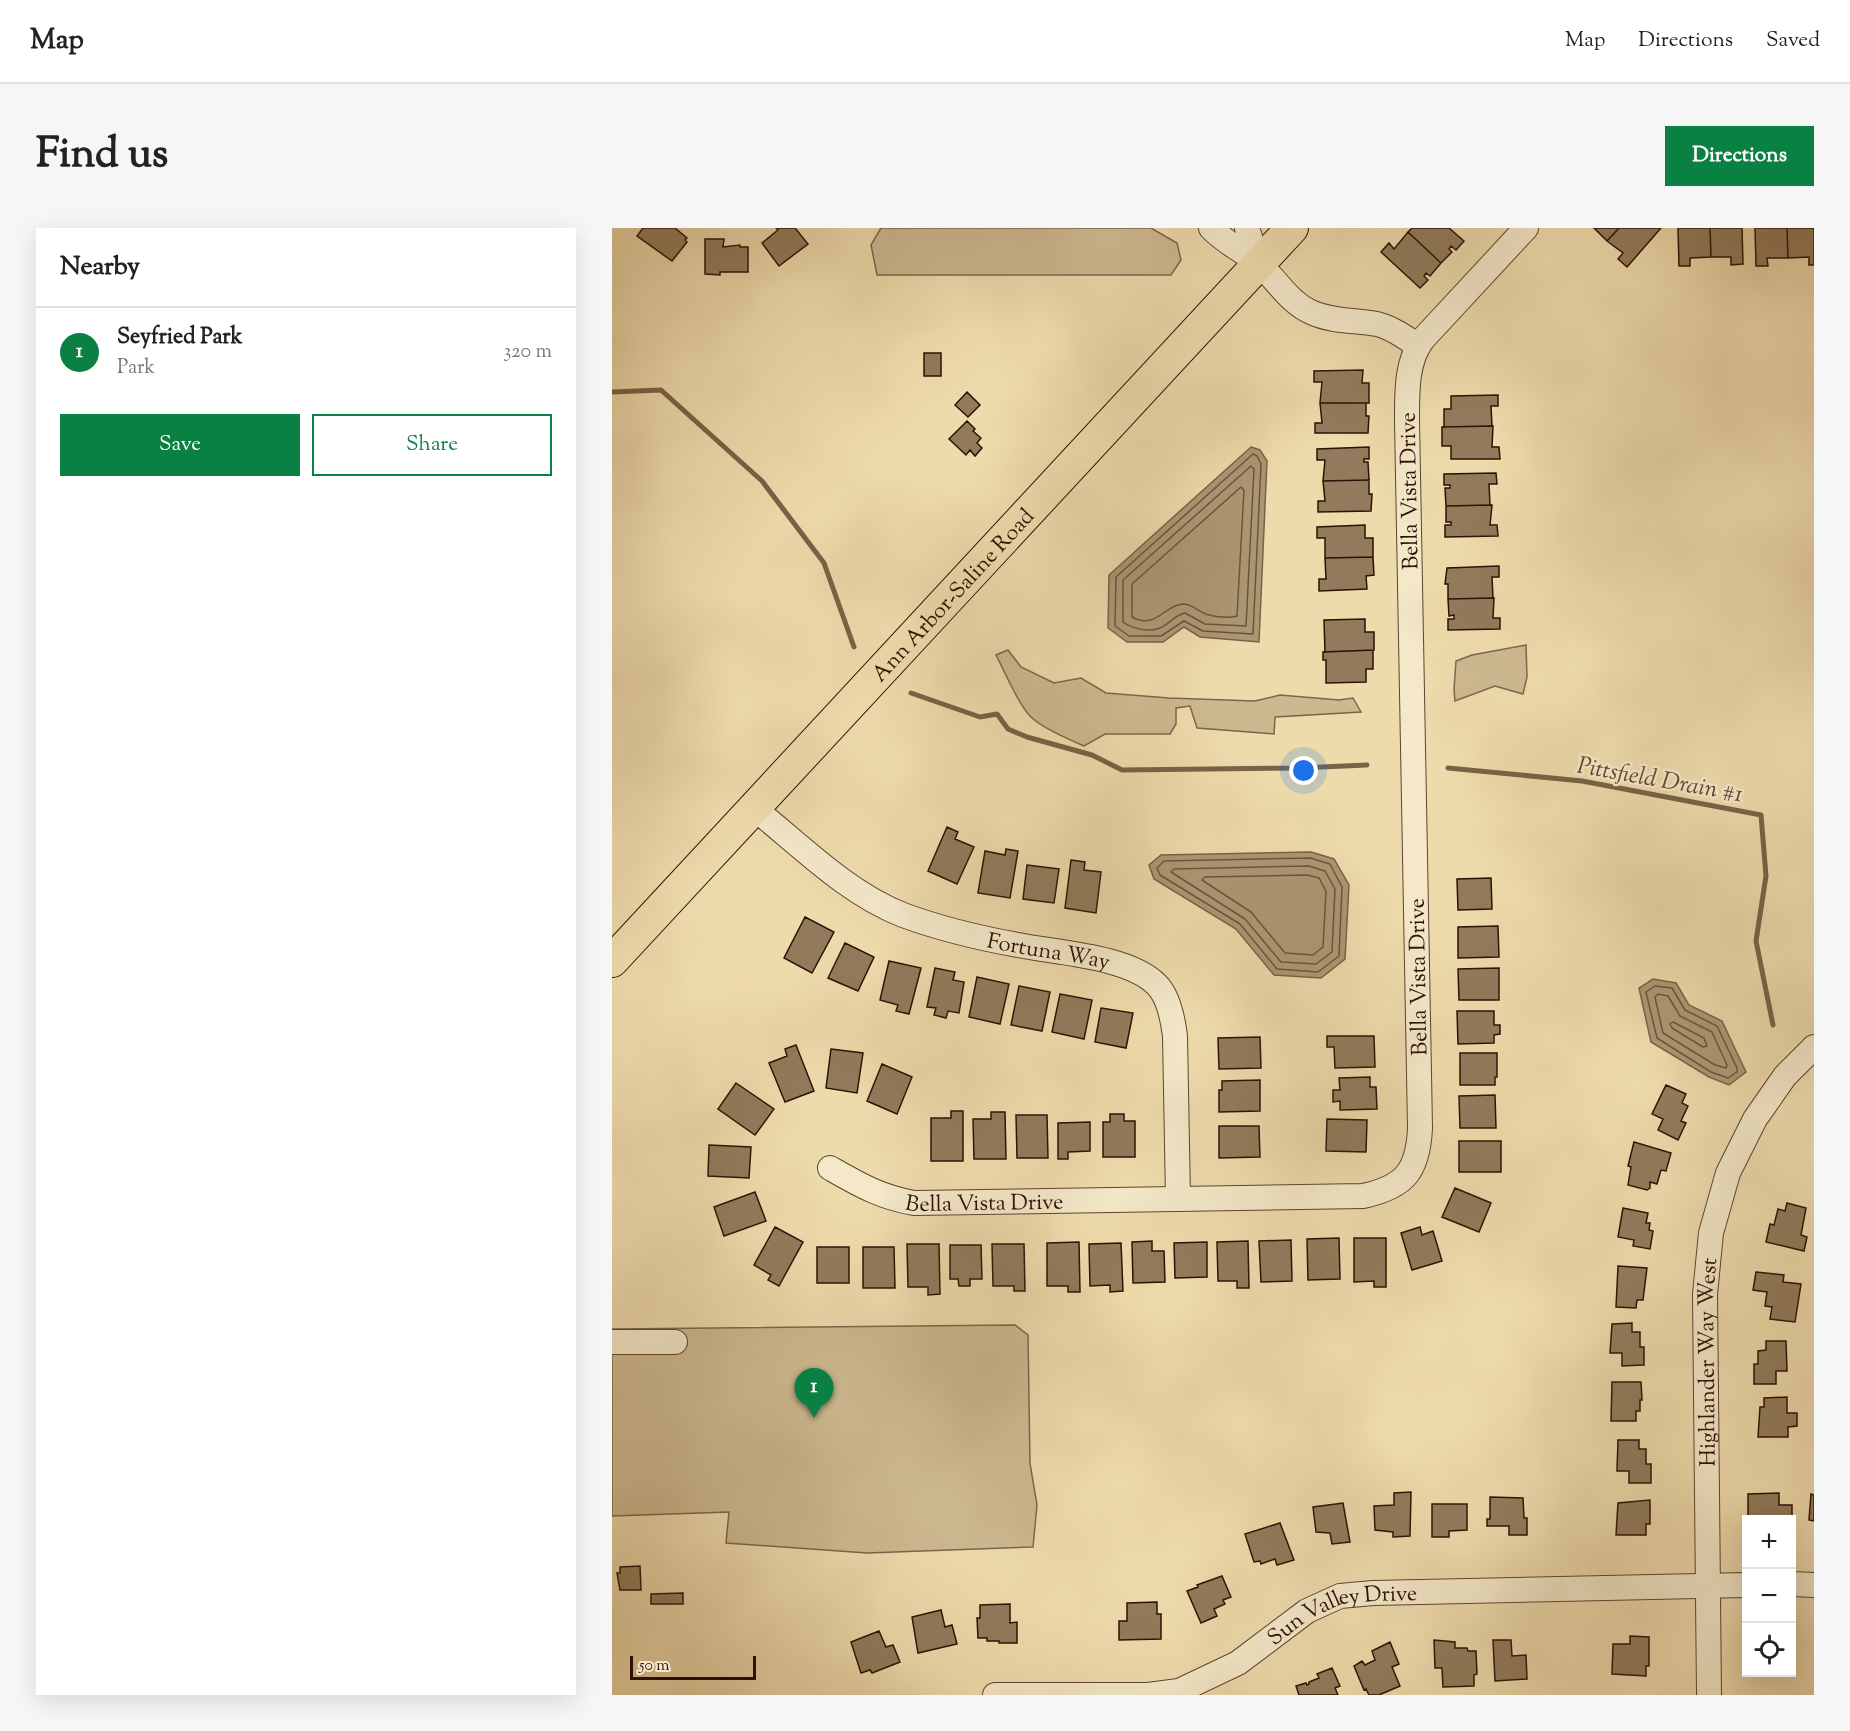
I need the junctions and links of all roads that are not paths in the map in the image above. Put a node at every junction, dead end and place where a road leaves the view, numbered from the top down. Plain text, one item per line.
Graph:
1 (1211, 228) edge
2 (1247, 228) edge
3 (1292, 228) edge
4 (1526, 228) edge
5 (1259, 264) junction
6 (1418, 346) junction
7 (755, 809) junction
8 (612, 962) edge
9 (1810, 1051) edge
10 (830, 1168) dead end
11 (1178, 1199) junction
12 (612, 1342) edge
13 (675, 1342) dead end
14 (1796, 1584) edge
15 (1707, 1585) junction
16 (1742, 1585) edge
17 (1814, 1585) edge
18 (995, 1695) edge
19 (1709, 1695) edge

1 - 5 street
2 - 5 street
3 - 5 main road, Ann Arbor-Saline Road
4 - 6 street, Bella Vista Drive
5 - 6 street
5 - 7 main road, Ann Arbor-Saline Road
6 - 11 street, Bella Vista Drive
7 - 8 main road, Ann Arbor-Saline Road
7 - 11 street, Fortuna Way
9 - 15 street, Highlander Way West
10 - 11 street, Bella Vista Drive
12 - 13 street
14 - 17 street
15 - 16 street, Sun Valley Drive
15 - 18 street, Sun Valley Drive
15 - 19 street, Highlander Way West

